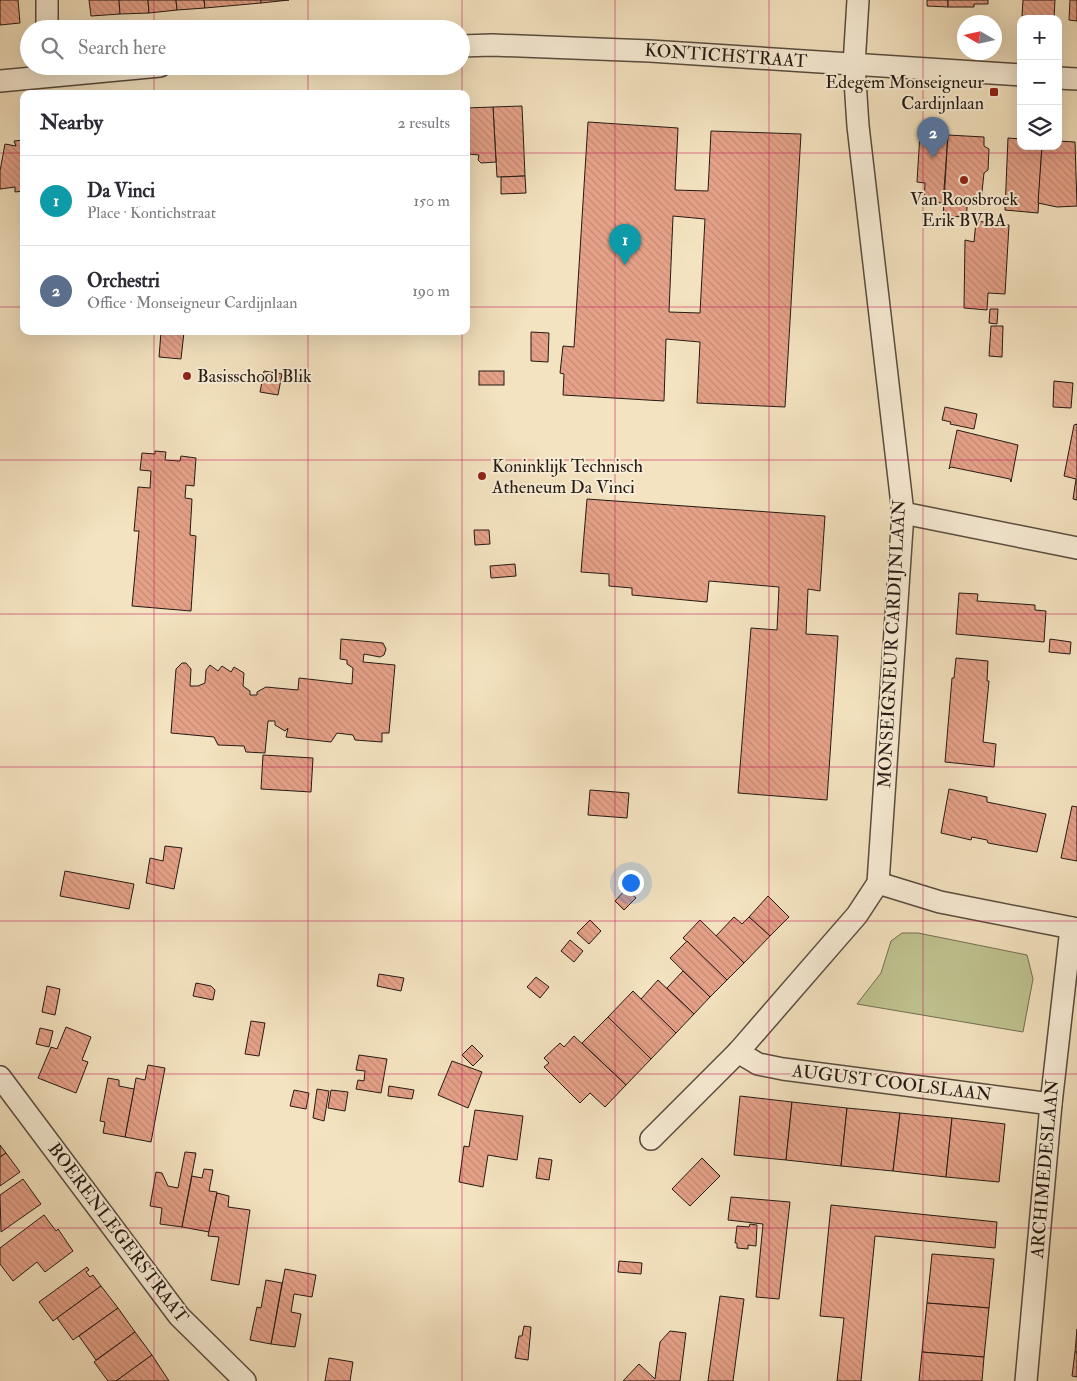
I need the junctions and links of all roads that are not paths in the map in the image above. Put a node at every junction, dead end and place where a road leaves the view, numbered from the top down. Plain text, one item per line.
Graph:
1 (47, 0) edge
2 (858, 0) edge
3 (47, 20) edge
4 (470, 46) edge
5 (854, 65) junction
6 (28, 75) edge
7 (1017, 76) edge
8 (1062, 78) edge
9 (1077, 79) edge
10 (0, 81) edge
11 (903, 513) junction
12 (1077, 548) edge
13 (878, 883) junction
14 (1074, 928) edge
15 (738, 1052) junction
16 (0, 1077) edge
17 (1050, 1104) junction
18 (651, 1139) dead end
19 (245, 1381) edge
20 (1026, 1381) edge

1 - 3 street
2 - 5 street, MONSEIGNEUR CARDIJNLAAN
4 - 5 street, KONTICHSTRAAT
5 - 7 street, KONTICHSTRAAT
5 - 11 street, MONSEIGNEUR CARDIJNLAAN
6 - 10 street
8 - 9 street
11 - 12 street
11 - 13 street, MONSEIGNEUR CARDIJNLAAN
13 - 14 street
13 - 15 street, MONSEIGNEUR CARDIJNLAAN
14 - 17 street, ARCHIMEDESLAAN
15 - 17 street, AUGUST COOLSLAAN
15 - 18 street, MONSEIGNEUR CARDIJNLAAN
16 - 19 street, BOERENLEGERSTRAAT
17 - 20 street, ARCHIMEDESLAAN

